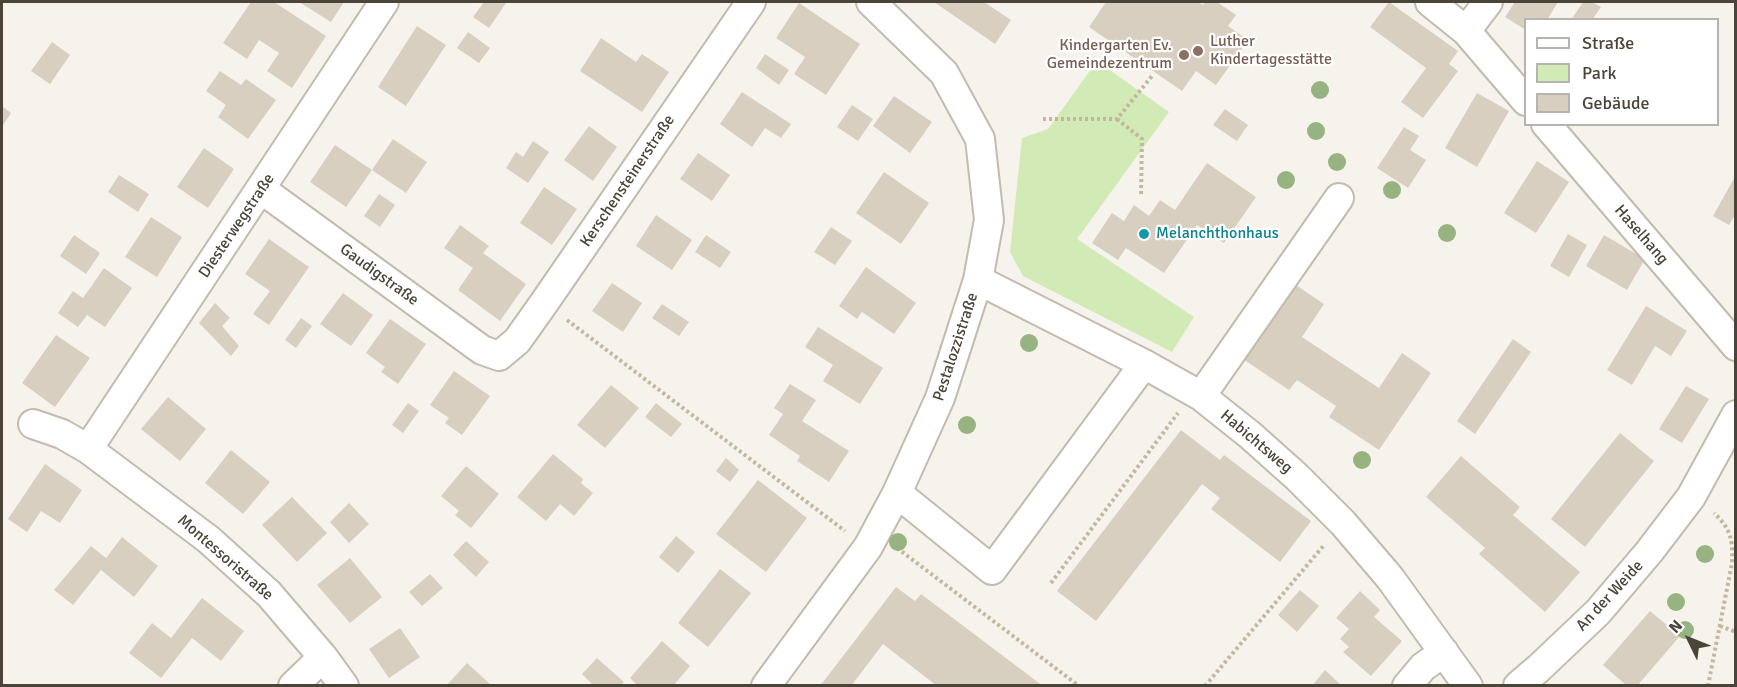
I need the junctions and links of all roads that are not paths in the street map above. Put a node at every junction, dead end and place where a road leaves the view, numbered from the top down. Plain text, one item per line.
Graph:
1 (384, 2) edge
2 (751, 2) edge
3 (871, 2) edge
4 (1430, 2) edge
5 (1488, 2) edge
6 (1466, 31) junction
7 (1524, 99) edge
8 (1548, 126) edge
9 (261, 189) junction
10 (1339, 198) dead end
11 (978, 280) junction
12 (1736, 346) edge
13 (499, 356) joint
14 (1144, 364) junction
15 (1197, 394) junction
16 (1736, 416) edge
17 (33, 424) dead end
18 (88, 449) junction
19 (897, 493) junction
20 (1444, 652) junction
21 (322, 657) junction
22 (293, 686) edge
23 (344, 686) edge
24 (766, 686) edge
25 (1407, 686) edge
26 (1468, 686) edge
27 (1518, 686) edge

1 - 9 street, Diesterwegstraße
2 - 13 street, Kerschensteinerstraße
3 - 11 street, Pestalozzistraße
4 - 6 street
5 - 6 street
6 - 7 street
8 - 12 street, Haselhang
9 - 13 street, Gaudigstraße
9 - 18 street, Diesterwegstraße
10 - 15 street
11 - 14 street, Habichtsweg
11 - 19 street, Pestalozzistraße
14 - 15 street, Habichtsweg
14 - 19 street
15 - 20 street, Habichtsweg
16 - 27 street, An der Weide
17 - 18 street, Montessoristraße
18 - 21 street, Montessoristraße
19 - 24 street, Pestalozzistraße
20 - 25 street
20 - 26 street, Habichtsweg
21 - 22 street
21 - 23 street, Montessoristraße

